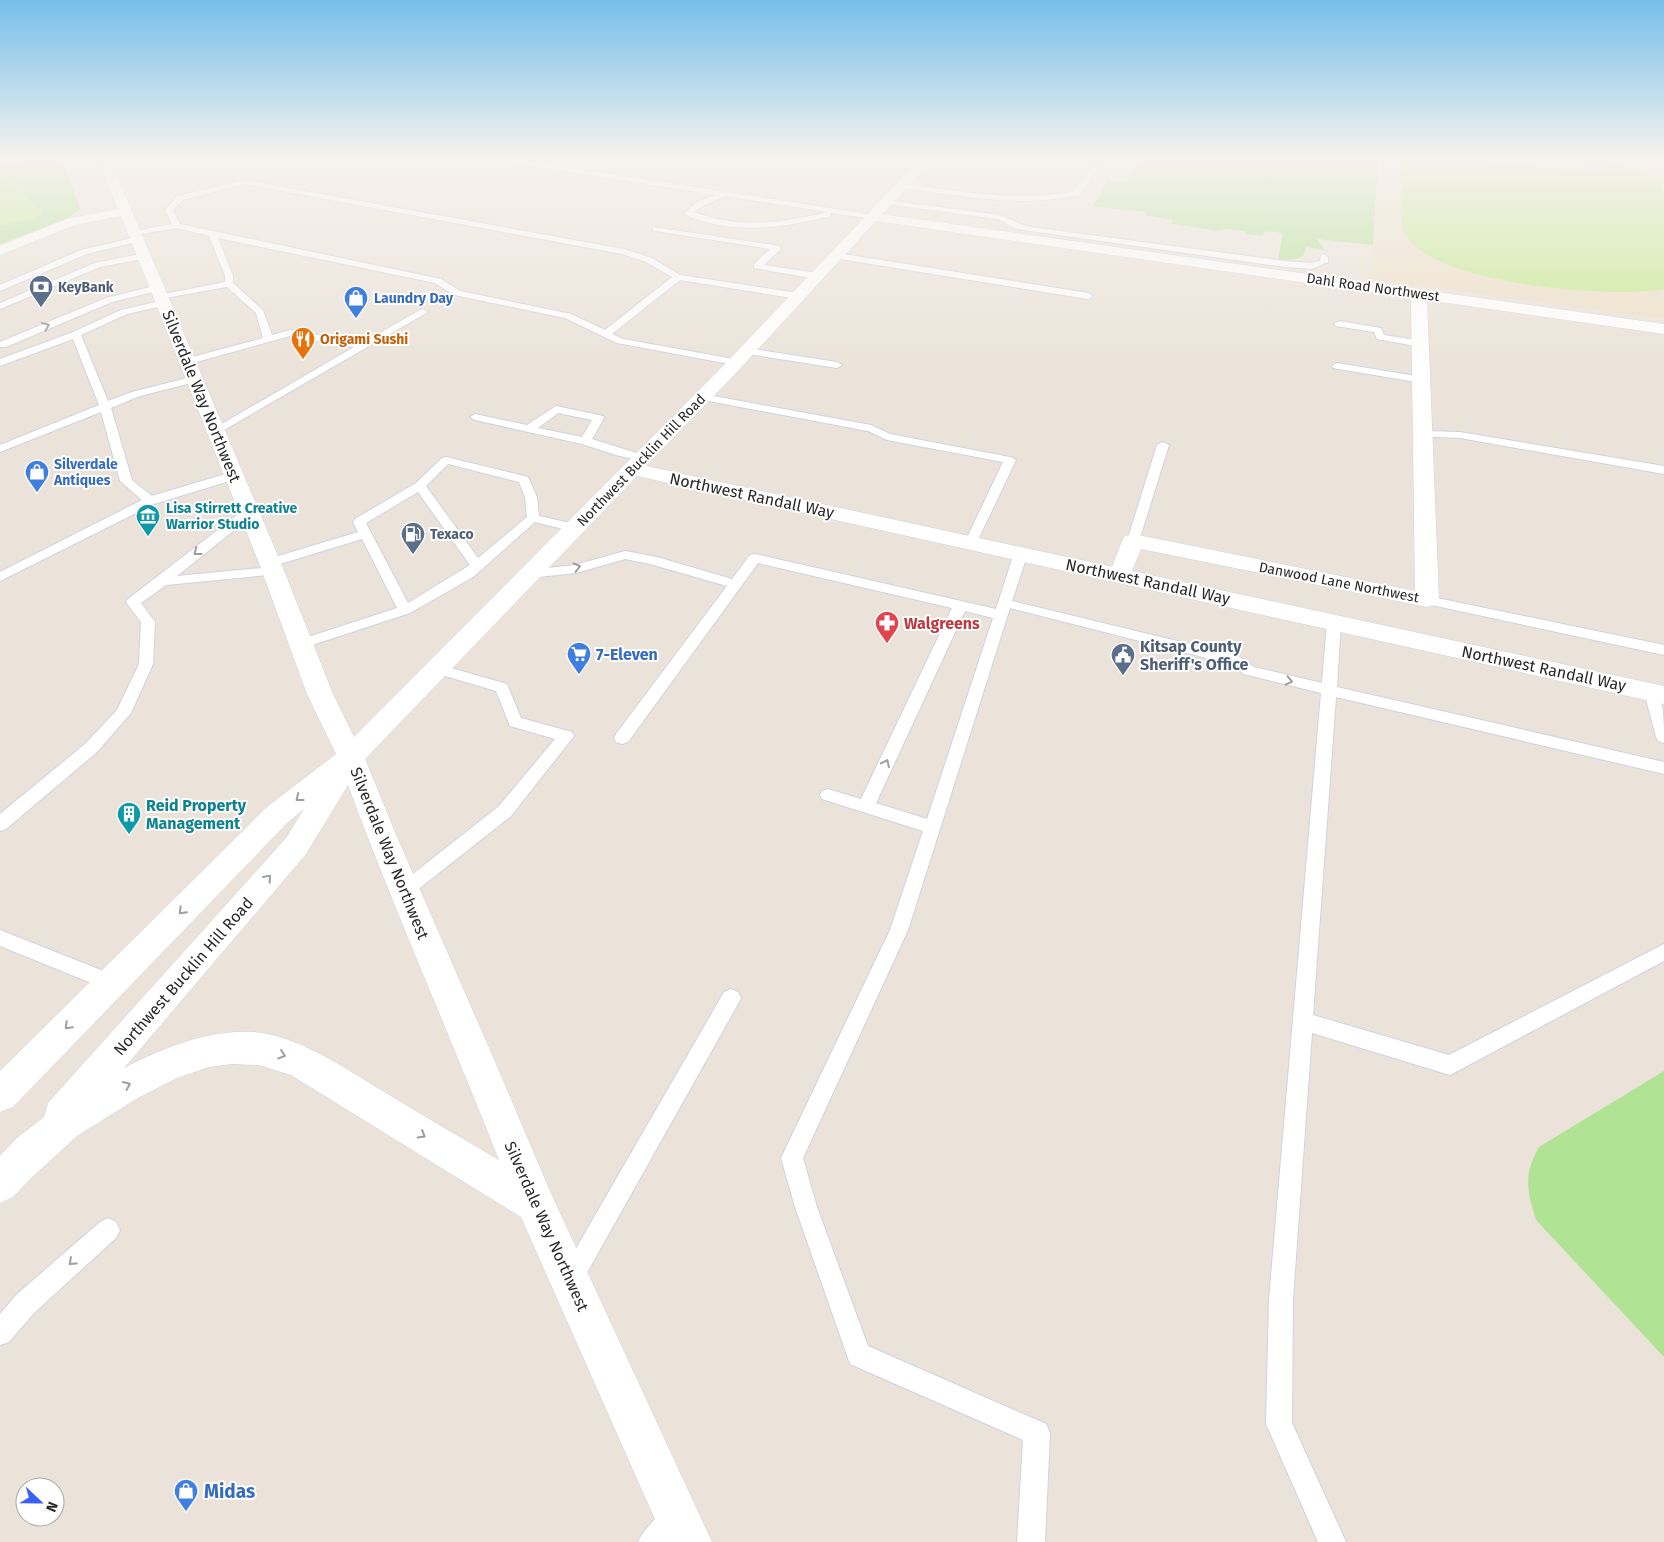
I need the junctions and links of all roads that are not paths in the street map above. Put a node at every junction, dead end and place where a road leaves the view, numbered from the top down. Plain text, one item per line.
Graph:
1 (49, 231) edge
2 (134, 231) edge
3 (157, 231) edge
4 (199, 231) edge
5 (510, 231) edge
6 (662, 231) edge
7 (861, 231) edge
8 (973, 231) edge
9 (1044, 231) edge
10 (212, 234) junction
11 (136, 236) junction
12 (0, 251) edge
13 (145, 256) junction
14 (837, 256) junction
15 (1324, 257) dead end
16 (817, 276) junction
17 (678, 277) junction
18 (229, 284) junction
19 (0, 288) edge
20 (1420, 294) junction
21 (162, 296) junction
22 (798, 296) junction
23 (1088, 296) dead end
24 (0, 306) edge
25 (423, 312) dead end
26 (1339, 324) dead end
27 (1664, 329) edge
28 (76, 334) junction
29 (606, 334) junction
30 (268, 339) junction
31 (1420, 344) junction
32 (1, 345) edge
33 (363, 346) junction
34 (22, 355) junction
35 (741, 356) junction
36 (189, 361) junction
37 (0, 363) edge
38 (837, 366) dead end
39 (1337, 366) dead end
40 (195, 379) junction
41 (1422, 380) junction
42 (702, 397) junction
43 (105, 406) junction
44 (475, 417) dead end
45 (530, 429) junction
46 (217, 431) junction
47 (1423, 434) junction
48 (585, 441) junction
49 (1163, 445) dead end
50 (0, 449) edge
51 (637, 464) junction
52 (1664, 470) edge
53 (235, 476) junction
54 (420, 486) junction
55 (150, 501) junction
56 (249, 512) junction
57 (533, 518) junction
58 (575, 528) junction
59 (365, 534) junction
60 (1133, 541) junction
61 (971, 542) junction
62 (1022, 553) junction
63 (477, 566) junction
64 (272, 567) junction
65 (529, 574) junction
66 (1120, 574) junction
67 (0, 577) edge
68 (162, 581) junction
69 (734, 584) junction
70 (1427, 600) junction
71 (960, 606) junction
72 (1003, 609) junction
73 (405, 610) junction
74 (1334, 622) junction
75 (301, 644) junction
76 (1664, 650) edge
77 (437, 669) junction
78 (1250, 672) joint
79 (1329, 690) junction
80 (1658, 693) edge
81 (1664, 737) edge
82 (622, 738) dead end
83 (351, 758) junction
84 (1664, 768) edge
85 (828, 795) dead end
86 (866, 807) junction
87 (0, 824) edge
88 (932, 827) junction
89 (404, 890) junction
90 (0, 938) edge
91 (1664, 952) edge
92 (94, 976) dead end
93 (731, 998) dead end
94 (1303, 1021) junction
95 (0, 1095) edge
96 (9, 1174) edge
97 (535, 1203) junction
98 (108, 1230) dead end
99 (570, 1280) junction
100 (0, 1333) edge
101 (673, 1534) edge
102 (1031, 1542) edge
103 (1332, 1542) edge

1 - 12 main road
2 - 11 main road, Silverdale Way Northwest
3 - 11 lane
4 - 10 lane
5 - 17 lane
6 - 16 lane
7 - 14 main road, Northwest Bucklin Hill Road
8 - 20 main road, Dahl Road Northwest
9 - 15 lane
10 - 18 lane
10 - 29 lane
11 - 13 main road, Silverdale Way Northwest
11 - 19 lane
13 - 21 main road, Silverdale Way Northwest
13 - 24 lane
14 - 16 main road, Northwest Bucklin Hill Road
14 - 23 lane
16 - 22 main road, Northwest Bucklin Hill Road
17 - 22 lane
17 - 29 lane
18 - 21 lane
18 - 30 lane
20 - 27 main road, Dahl Road Northwest
20 - 31 main road, Danwood Lane Northwest
21 - 28 lane
32 -> 21 lane
21 - 36 main road, Silverdale Way Northwest
22 - 35 main road, Northwest Bucklin Hill Road
25 - 33 lane
26 - 31 lane
28 - 34 lane
28 - 43 lane
29 - 35 lane
30 - 33 lane
30 - 36 lane
31 - 41 main road, Danwood Lane Northwest
32 - 34 lane
33 - 46 lane
34 - 37 lane
35 - 38 lane
35 - 42 main road, Northwest Bucklin Hill Road
36 - 40 main road, Silverdale Way Northwest
39 - 41 lane
40 - 43 lane
40 - 46 main road, Silverdale Way Northwest
41 - 47 main road, Danwood Lane Northwest
42 - 51 main road, Northwest Bucklin Hill Road
42 - 61 lane
43 - 50 lane
43 - 55 lane
44 - 45 lane
45 - 48 lane
45 - 48 lane
46 - 53 main road, Silverdale Way Northwest
47 - 52 lane
47 - 70 main road, Danwood Lane Northwest
48 - 51 lane
49 - 60 lane
51 - 58 main road, Northwest Bucklin Hill Road
51 - 61 main road, Northwest Randall Way
53 - 55 lane
53 - 56 main road, Silverdale Way Northwest
54 - 57 lane
54 - 59 lane
54 - 63 lane
55 - 67 lane
56 - 64 main road, Silverdale Way Northwest
56 -> 68 lane
57 - 58 lane
57 - 63 lane
58 - 65 main road, Northwest Bucklin Hill Road
59 - 64 lane
59 - 73 lane
60 - 66 main road
60 - 70 main road, Danwood Lane Northwest
61 - 62 main road, Northwest Randall Way
62 - 66 main road, Northwest Randall Way
62 - 72 lane
63 - 73 lane
64 - 68 lane
64 - 75 main road, Silverdale Way Northwest
65 -> 69 lane
65 - 77 main road, Northwest Bucklin Hill Road
66 - 74 main road, Northwest Randall Way
68 - 87 lane
69 - 71 lane
69 - 82 lane
70 - 76 lane
71 - 72 lane
86 -> 71 lane
72 - 78 lane
72 - 88 lane
73 - 75 lane
74 - 79 lane
74 - 80 main road, Northwest Randall Way
75 - 83 main road, Silverdale Way Northwest
77 - 83 main road, Northwest Bucklin Hill Road
77 - 89 lane
78 -> 79 lane
79 - 84 lane
79 - 94 lane
80 - 81 lane
83 - 89 main road, Silverdale Way Northwest
83 -> 95 main road, Northwest Bucklin Hill Road
96 -> 83 main road, Northwest Bucklin Hill Road
85 - 86 lane
86 - 88 lane
88 - 102 lane
89 - 97 main road, Silverdale Way Northwest
90 - 92 lane
91 - 94 lane
93 - 99 lane
94 - 103 lane
96 -> 97 main road
97 - 99 main road, Silverdale Way Northwest
98 -> 100 lane
99 - 101 main road, Silverdale Way Northwest

